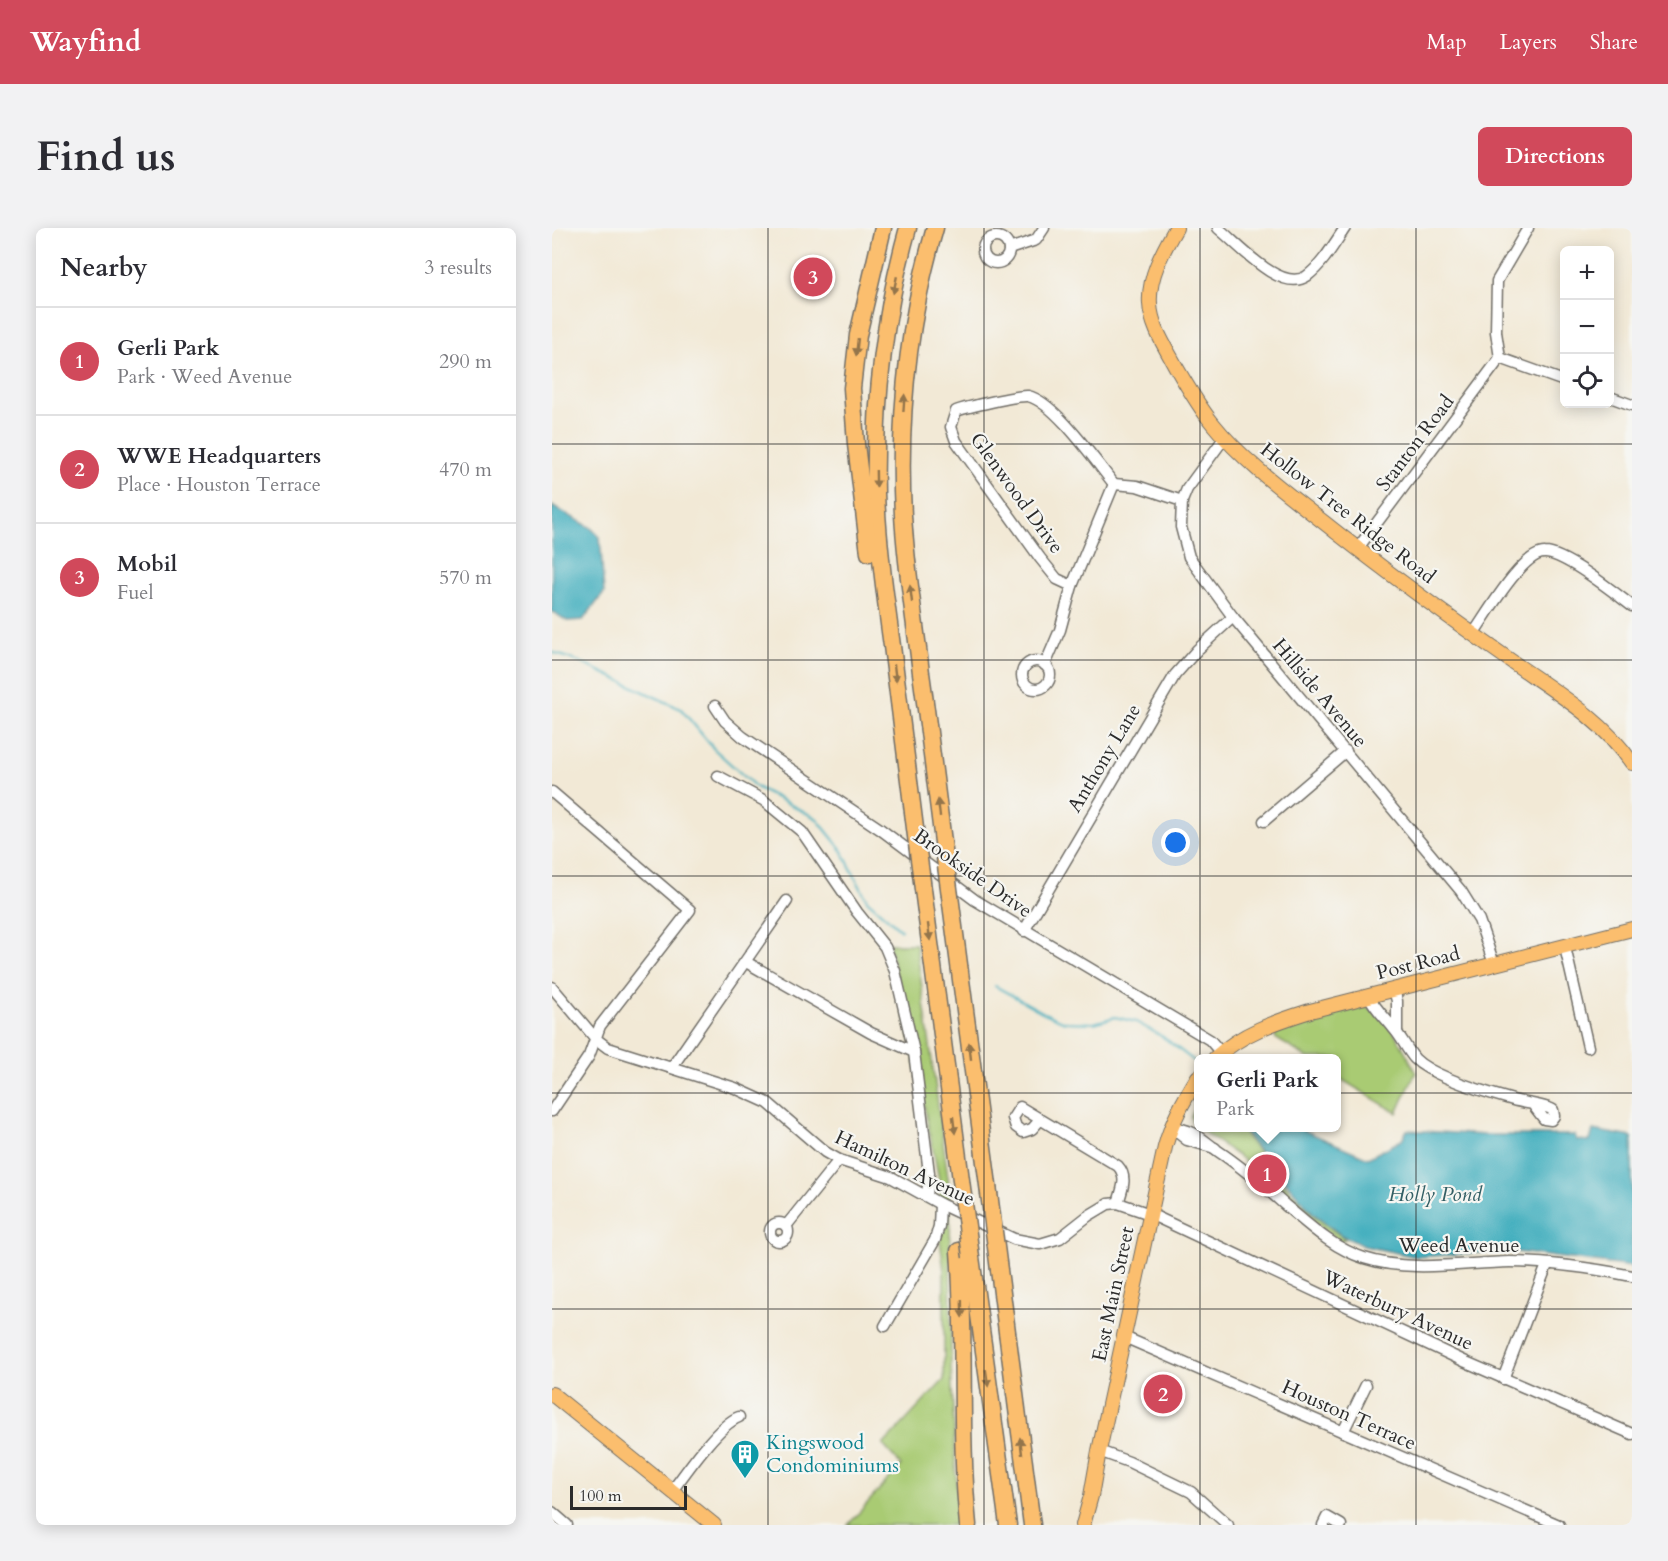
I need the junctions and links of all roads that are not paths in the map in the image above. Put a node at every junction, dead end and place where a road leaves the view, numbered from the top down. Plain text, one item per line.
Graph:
1 (883, 228) edge
2 (908, 228) edge
3 (935, 228) edge
4 (1044, 228) edge
5 (1218, 228) edge
6 (1345, 228) edge
7 (1528, 228) edge
8 (1173, 229) edge
9 (1009, 249) dead end
10 (1500, 358) junction
11 (1560, 380) edge
12 (1614, 398) edge
13 (1632, 405) edge
14 (1225, 437) junction
15 (1114, 484) junction
16 (1182, 501) junction
17 (1358, 549) junction
18 (1072, 586) junction
19 (1632, 606) edge
20 (1233, 617) junction
21 (889, 622) junction
22 (1473, 634) junction
23 (1045, 664) dead end
24 (715, 706) dead end
25 (1346, 752) junction
26 (1632, 763) edge
27 (718, 776) dead end
28 (552, 792) edge
29 (1264, 821) dead end
30 (787, 901) dead end
31 (1024, 931) junction
32 (1631, 934) edge
33 (1565, 947) junction
34 (746, 962) junction
35 (1494, 964) junction
36 (552, 987) edge
37 (1394, 989) junction
38 (1369, 996) junction
39 (1397, 1033) junction
40 (596, 1039) junction
41 (1588, 1047) dead end
42 (914, 1052) junction
43 (1216, 1054) edge
44 (1221, 1054) edge
45 (672, 1067) junction
46 (1194, 1083) edge
47 (1534, 1106) dead end
48 (552, 1111) edge
49 (1040, 1120) dead end
50 (1170, 1127) junction
51 (839, 1160) junction
52 (927, 1196) junction
53 (1118, 1203) junction
54 (940, 1204) junction
55 (1150, 1214) junction
56 (786, 1226) dead end
57 (965, 1254) junction
58 (1547, 1265) junction
59 (1632, 1276) edge
60 (885, 1326) dead end
61 (1124, 1337) junction
62 (1503, 1379) junction
63 (1366, 1385) dead end
64 (552, 1394) edge
65 (739, 1417) dead end
66 (1343, 1432) junction
67 (1632, 1434) edge
68 (1099, 1451) junction
69 (672, 1491) junction
70 (552, 1512) edge
71 (567, 1525) edge
72 (714, 1525) edge
73 (968, 1525) edge
74 (1008, 1525) edge
75 (1033, 1525) edge
76 (1083, 1525) edge
77 (1228, 1525) edge
78 (1323, 1525) edge
79 (1341, 1525) edge
80 (1560, 1525) edge

1 -> 21 highway
2 -> 21 highway
75 -> 3 highway, bridge
4 - 9 street
5 - 6 street
7 - 10 street
8 - 14 main road, Hollow Tree Ridge Road
10 - 11 street
10 - 17 street, Stanton Road
12 - 13 street
14 - 16 street
14 - 17 main road, Hollow Tree Ridge Road
15 - 16 street
15 - 18 street
15 - 18 street, Glenwood Drive
16 - 20 street, Hillside Avenue
17 - 22 main road, Hollow Tree Ridge Road
18 - 23 street
19 - 22 street
20 - 25 street, Hillside Avenue
20 - 31 street, Anthony Lane
21 -> 57 highway, bridge
22 - 26 main road, Hollow Tree Ridge Road
24 - 31 street, Brookside Drive
25 - 29 street
25 - 35 street, Hillside Avenue
27 - 42 street
28 - 40 street
30 - 34 street
31 - 43 street, Brookside Drive
32 - 33 main road, Post Road
33 - 35 main road, Post Road
33 - 41 street
34 - 42 street
34 - 45 street
35 - 37 main road, Post Road
36 - 40 street
37 - 38 main road, Post Road
37 - 39 street
38 - 39 street
38 - 44 main road, Post Road
39 - 47 street
40 - 45 street, Hamilton Avenue
40 - 48 street
42 - 52 street
45 - 51 street, Hamilton Avenue
46 - 50 main road, East Main Street
49 - 53 street
50 - 55 main road, East Main Street
50 - 58 street, Weed Avenue
51 - 52 street, Hamilton Avenue
51 - 56 street
52 - 54 street, Hamilton Avenue
53 - 54 street, Hamilton Avenue
53 - 55 street
54 - 60 street
55 - 61 main road, East Main Street
55 - 62 street, Waterbury Avenue
57 -> 73 highway
57 -> 74 highway
58 - 59 street, Weed Avenue
58 - 62 street
61 - 66 street, Houston Terrace
61 - 68 main road, East Main Street
62 - 67 street, Waterbury Avenue
63 - 66 street
64 - 69 main road
65 - 69 street
66 - 80 street, Houston Terrace
68 - 76 main road, East Main Street
68 - 77 street
69 - 72 main road
70 - 71 street
78 - 79 street

